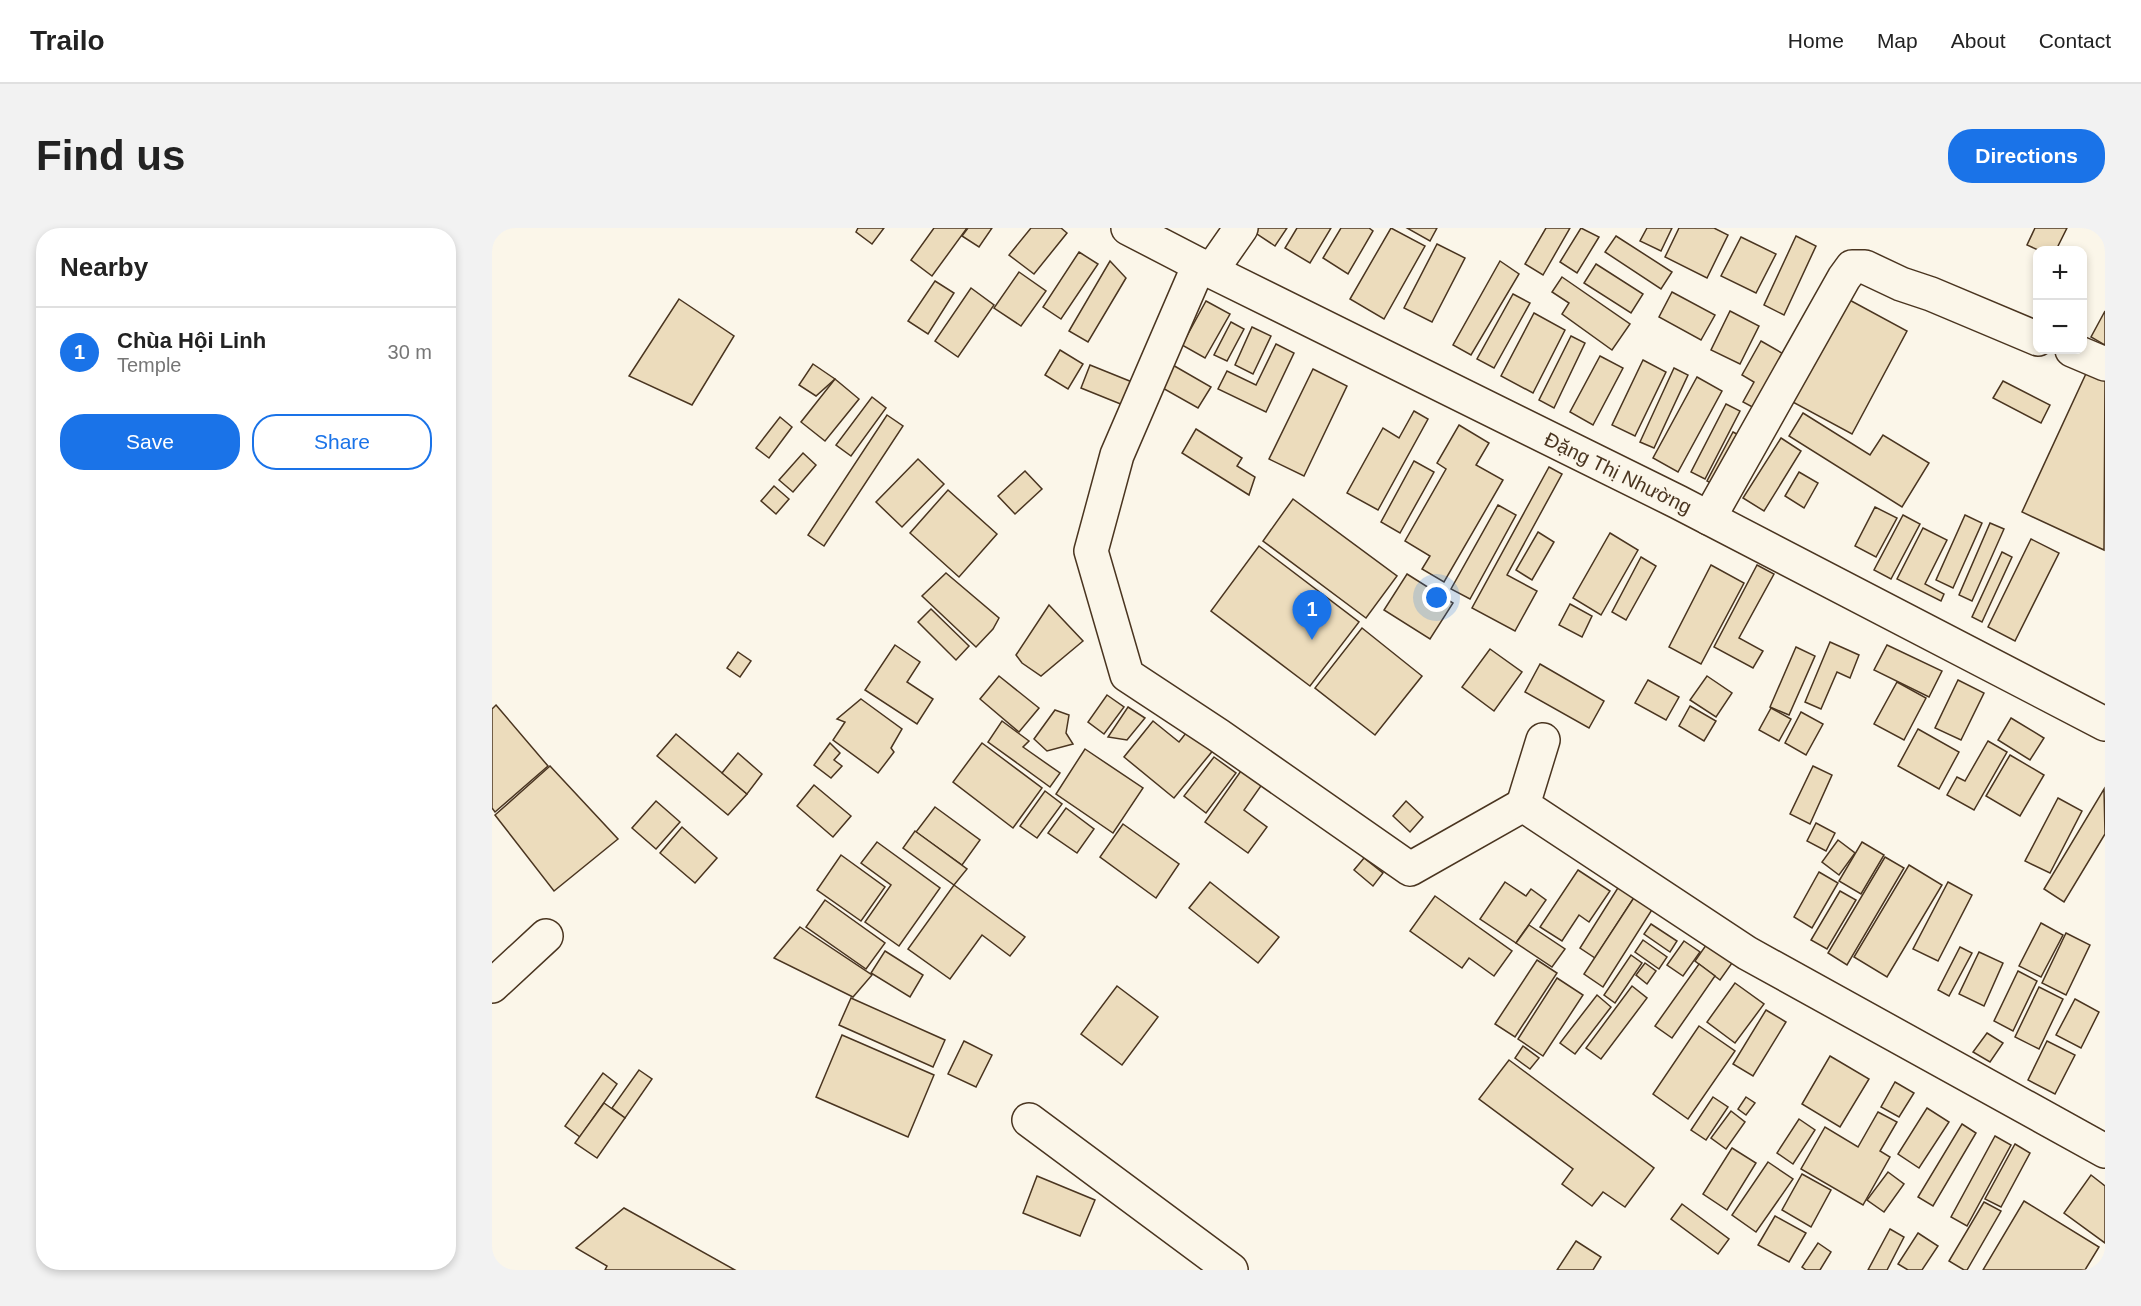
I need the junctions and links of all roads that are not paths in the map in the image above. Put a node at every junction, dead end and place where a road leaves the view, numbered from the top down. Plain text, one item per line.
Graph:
1 (1128, 228) edge
2 (1241, 228) edge
3 (1205, 268) junction
4 (2033, 337) edge
5 (2086, 354) edge
6 (2105, 364) edge
7 (1708, 518) junction
8 (2105, 724) edge
9 (1543, 740) dead end
10 (1523, 805) junction
11 (546, 936) dead end
12 (492, 986) edge
13 (1029, 1120) dead end
14 (2105, 1151) edge
15 (1231, 1270) edge

1 - 3 street, Đặng Thị Nhường
2 - 3 street
3 - 7 street, Đặng Thị Nhường
3 - 10 street
4 - 7 street
5 - 6 street
7 - 8 street, Đặng Thị Nhường
9 - 10 street
10 - 14 street
11 - 12 street
13 - 15 street

